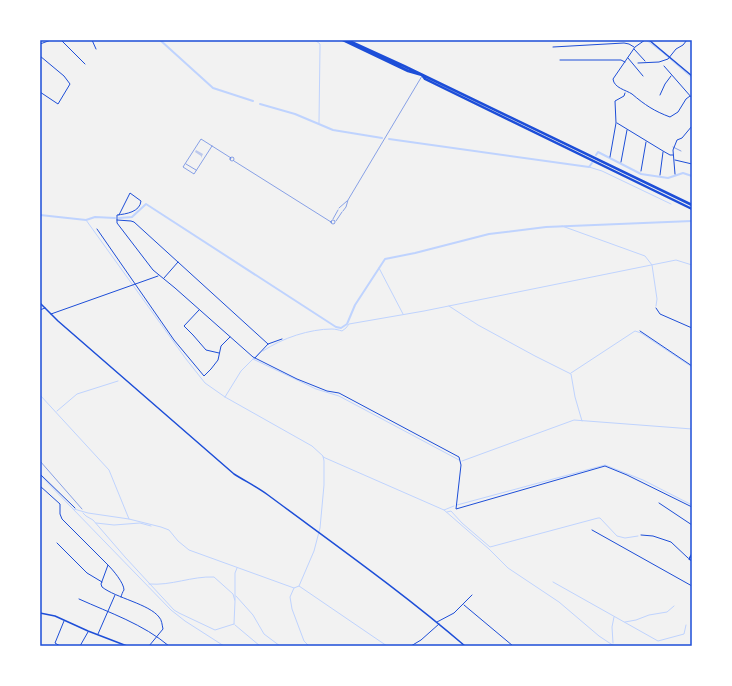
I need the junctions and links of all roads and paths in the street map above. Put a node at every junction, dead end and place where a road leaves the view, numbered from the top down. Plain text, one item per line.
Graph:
1 (51, 40) edge
2 (60, 40) edge
3 (92, 40) edge
4 (343, 40) edge
5 (601, 40) edge
6 (645, 40) edge
7 (649, 40) edge
8 (687, 40) edge
9 (349, 41) edge
10 (40, 44) edge
11 (602, 44) junction
12 (553, 47) dead end
13 (634, 48) junction
14 (96, 49) dead end
15 (40, 56) edge
16 (670, 57) junction
17 (628, 58) junction
18 (560, 60) dead end
19 (625, 62) junction
20 (645, 62) junction
21 (638, 63) dead end
22 (85, 64) dead end
23 (664, 66) dead end
24 (422, 75) junction
25 (642, 76) dead end
26 (672, 76) junction
27 (692, 76) edge
28 (40, 92) edge
29 (625, 92) junction
30 (660, 95) dead end
31 (690, 96) junction
32 (692, 98) edge
33 (616, 123) junction
34 (692, 126) edge
35 (627, 129) junction
36 (646, 141) junction
37 (212, 146) junction
38 (673, 147) junction
39 (663, 151) junction
40 (681, 151) dead end
41 (673, 155) junction
42 (610, 157) dead end
43 (231, 158) junction
44 (234, 160) junction
45 (674, 160) junction
46 (599, 162) junction
47 (621, 162) dead end
48 (185, 163) junction
49 (692, 164) edge
50 (197, 170) junction
51 (641, 171) dead end
52 (675, 174) dead end
53 (660, 175) dead end
54 (348, 200) junction
55 (692, 205) edge
56 (692, 209) edge
57 (119, 215) junction
58 (116, 220) junction
59 (333, 220) junction
60 (331, 222) junction
61 (336, 222) junction
62 (97, 229) dead end
63 (178, 262) junction
64 (159, 275) junction
65 (164, 278) junction
66 (136, 284) junction
67 (41, 303) edge
68 (45, 308) junction
69 (656, 308) dead end
70 (40, 309) edge
71 (200, 310) junction
72 (51, 314) junction
73 (692, 328) edge
74 (640, 331) dead end
75 (230, 337) junction
76 (282, 339) dead end
77 (268, 344) junction
78 (220, 353) junction
79 (254, 358) junction
80 (692, 366) edge
81 (40, 461) edge
82 (40, 474) edge
83 (40, 486) edge
84 (659, 503) dead end
85 (692, 507) edge
86 (75, 508) dead end
87 (82, 509) dead end
88 (692, 525) edge
89 (592, 530) dead end
90 (641, 535) dead end
91 (56, 543) dead end
92 (692, 554) edge
93 (689, 559) junction
94 (692, 562) edge
95 (108, 565) junction
96 (102, 582) junction
97 (692, 586) edge
98 (116, 595) junction
99 (472, 595) dead end
100 (121, 597) junction
101 (80, 599) dead end
102 (464, 605) junction
103 (40, 612) edge
104 (108, 612) junction
105 (64, 620) junction
106 (438, 623) junction
107 (88, 631) junction
108 (98, 634) junction
109 (158, 636) junction
110 (60, 646) edge
111 (80, 646) edge
112 (127, 646) edge
113 (149, 646) edge
114 (169, 646) edge
115 (411, 646) edge
116 (465, 646) edge
117 (513, 646) edge

1 - 10 street
2 - 22 street
3 - 14 street
4 - 24 highway
5 - 11 street
6 - 13 street
7 - 16 street
8 - 16 street
9 - 24 highway
11 - 12 street
11 - 13 street
13 - 17 street
13 - 20 street
15 - 28 street
16 - 20 street
16 - 27 street
17 - 19 street
17 - 25 street
18 - 19 street
19 - 29 street
20 - 21 street
23 - 26 street
24 - 46 highway
24 - 54 lane
26 - 30 street
26 - 31 street
29 - 31 street
29 - 33 street
31 - 32 street
33 - 35 street
33 - 42 street
34 - 38 street
35 - 36 street
35 - 47 street
36 - 39 street
36 - 51 street
37 - 43 lane
37 - 48 lane
37 - 50 lane
38 - 40 lane
38 - 41 street
39 - 41 street
39 - 53 street
41 - 45 street
43 - 44 lane
43 - 44 lane
44 - 60 lane
45 - 49 street
45 - 52 street
46 - 55 highway
46 - 56 highway
48 - 50 lane
48 - 50 lane
54 - 59 lane
54 - 61 lane
57 - 57 street
57 - 58 street
58 - 63 street
58 - 64 street
59 - 60 lane
59 - 61 lane
60 - 61 lane
62 - 66 street
63 - 65 street
63 - 77 street
64 - 65 street
64 - 66 street
65 - 71 street
66 - 72 street
66 - 78 street
67 - 68 street
67 - 70 street
68 - 70 street
68 - 72 street
69 - 73 street
71 - 75 street
71 - 78 street
72 - 106 street
74 - 80 street
75 - 78 street
75 - 79 street
76 - 77 street
77 - 79 street
79 - 85 street
81 - 87 lane
82 - 86 street
83 - 95 street
84 - 88 street
89 - 97 street
90 - 93 street
91 - 96 street
92 - 93 street
93 - 94 street
95 - 96 street
95 - 100 street
96 - 98 street
98 - 100 street
98 - 104 street
99 - 102 street
100 - 109 street
101 - 104 street
102 - 106 street
102 - 117 street
103 - 105 street
104 - 108 street
104 - 109 street
105 - 107 street
105 - 110 street
106 - 115 street
106 - 116 street
107 - 108 street
107 - 111 street
108 - 112 street
109 - 113 street
109 - 114 street

